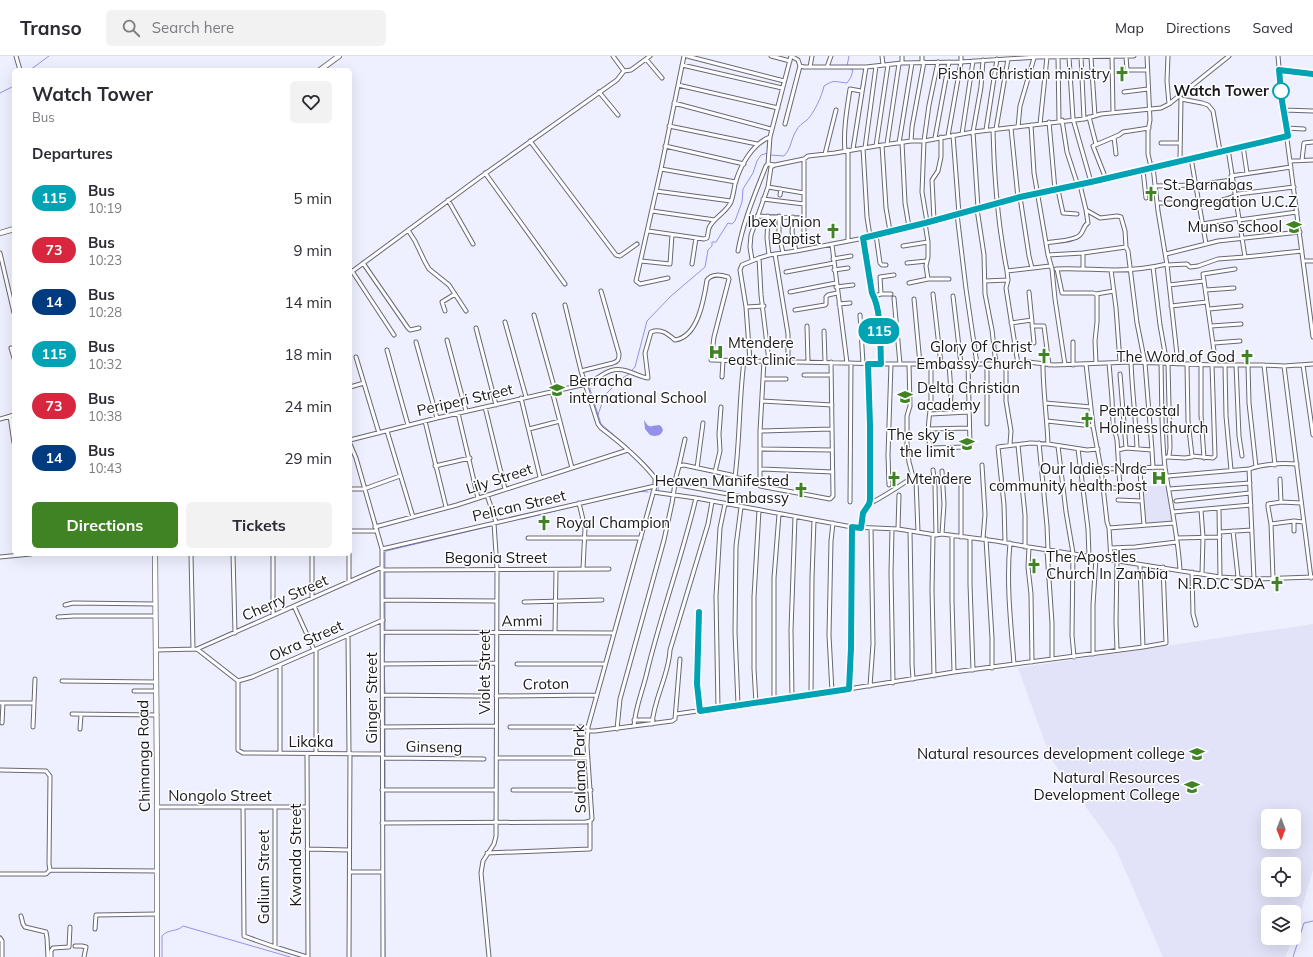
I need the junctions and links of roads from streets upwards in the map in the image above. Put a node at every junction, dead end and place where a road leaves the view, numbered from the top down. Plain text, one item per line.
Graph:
1 (16, 56) edge
2 (339, 56) edge
3 (613, 56) edge
4 (650, 56) edge
5 (684, 56) edge
6 (687, 56) edge
7 (771, 56) edge
8 (791, 56) edge
9 (812, 56) edge
10 (831, 56) edge
11 (882, 56) edge
12 (902, 56) edge
13 (922, 56) edge
14 (940, 56) edge
15 (961, 56) edge
16 (1058, 56) edge
17 (1089, 56) edge
18 (1113, 56) edge
19 (1126, 56) edge
20 (1134, 56) edge
21 (1147, 56) edge
22 (1168, 56) edge
23 (1229, 56) edge
24 (1278, 56) edge
25 (1019, 57) edge
26 (1038, 57) edge
27 (1046, 57) junction
28 (1069, 57) edge
29 (1081, 57) junction
30 (646, 58) junction
31 (999, 58) edge
32 (1034, 58) junction
33 (981, 59) edge
34 (1008, 59) junction
35 (973, 60) junction
36 (790, 61) junction
37 (923, 62) junction
38 (939, 62) junction
39 (949, 62) junction
40 (961, 62) junction
41 (900, 63) junction
42 (912, 63) junction
43 (682, 65) junction
44 (883, 65) junction
45 (888, 65) junction
46 (800, 66) junction
47 (876, 66) junction
48 (810, 67) junction
49 (827, 67) junction
50 (866, 67) junction
51 (19, 68) edge
52 (323, 68) edge
53 (1147, 70) junction
54 (1279, 70) junction
55 (624, 71) junction
56 (1313, 74) edge
57 (662, 78) dead end
58 (784, 81) junction
59 (678, 84) junction
60 (782, 88) junction
61 (1148, 89) junction
62 (862, 91) junction
63 (599, 92) junction
64 (1124, 92) dead end
65 (1181, 94) junction
66 (1181, 99) junction
67 (674, 103) junction
68 (1169, 104) junction
69 (778, 108) junction
70 (1149, 109) junction
71 (836, 110) dead end
72 (1284, 110) junction
73 (1313, 111) edge
74 (1113, 113) junction
75 (618, 115) dead end
76 (1095, 116) junction
77 (1089, 117) junction
78 (1084, 118) junction
79 (1073, 119) junction
80 (1061, 120) junction
81 (1049, 122) junction
82 (785, 124) dead end
83 (1040, 124) junction
84 (1031, 125) junction
85 (669, 126) junction
86 (1018, 127) junction
87 (1011, 128) junction
88 (1149, 128) junction
89 (1286, 128) junction
90 (771, 129) junction
91 (1304, 129) dead end
92 (986, 130) junction
93 (994, 130) junction
94 (973, 132) junction
95 (962, 134) junction
96 (953, 135) junction
97 (948, 136) junction
98 (1288, 136) junction
99 (770, 137) junction
100 (941, 137) junction
101 (1114, 137) junction
102 (935, 138) junction
103 (530, 141) junction
104 (911, 141) junction
105 (924, 141) junction
106 (1313, 142) edge
107 (901, 143) junction
108 (1160, 143) dead end
109 (1180, 143) junction
110 (757, 144) junction
111 (887, 144) junction
112 (1096, 144) junction
113 (882, 145) junction
114 (665, 146) junction
115 (876, 146) junction
116 (1243, 146) junction
117 (864, 148) junction
118 (853, 149) junction
119 (1228, 149) junction
120 (847, 151) junction
121 (1220, 151) junction
122 (825, 154) junction
123 (1116, 154) dead end
124 (1191, 158) junction
125 (804, 159) junction
126 (1180, 160) junction
127 (1302, 160) junction
128 (1313, 160) edge
129 (1290, 161) junction
130 (744, 164) junction
131 (768, 164) junction
132 (775, 165) junction
133 (1152, 167) junction
134 (1291, 167) junction
135 (661, 169) junction
136 (1143, 170) junction
137 (485, 173) junction
138 (1247, 174) junction
139 (1231, 176) junction
140 (1106, 179) junction
141 (1232, 180) junction
142 (736, 182) junction
143 (1091, 182) junction
144 (1079, 185) junction
145 (1196, 185) junction
146 (1155, 186) junction
147 (768, 187) junction
148 (1294, 187) junction
149 (780, 189) junction
150 (1056, 190) junction
151 (656, 191) junction
152 (804, 193) junction
153 (1038, 194) junction
154 (780, 195) dead end
155 (1235, 196) junction
156 (1019, 198) junction
157 (1146, 198) dead end
158 (764, 199) junction
159 (448, 200) junction
160 (731, 201) junction
161 (998, 203) junction
162 (1157, 203) junction
163 (1198, 203) junction
164 (804, 204) junction
165 (978, 209) junction
166 (1086, 210) junction
167 (652, 211) junction
168 (1297, 212) junction
169 (958, 214) junction
170 (1077, 214) dead end
171 (757, 216) junction
172 (768, 216) junction
173 (779, 216) junction
174 (792, 217) junction
175 (804, 218) junction
176 (1239, 219) junction
177 (715, 220) junction
178 (934, 220) junction
179 (926, 223) junction
180 (1202, 224) junction
181 (909, 227) junction
182 (12, 230) edge
183 (408, 230) junction
184 (648, 231) junction
185 (890, 231) junction
186 (742, 232) junction
187 (1300, 232) junction
188 (0, 233) edge
189 (672, 235) junction
190 (751, 235) junction
191 (876, 235) junction
192 (870, 236) junction
193 (696, 238) junction
194 (804, 238) dead end
195 (863, 238) junction
196 (1242, 238) junction
197 (848, 241) junction
198 (928, 242) junction
199 (1046, 243) junction
200 (473, 244) dead end
201 (637, 244) dead end
202 (832, 244) junction
203 (1206, 244) junction
204 (902, 246) dead end
205 (1126, 246) junction
206 (796, 251) junction
207 (1302, 251) junction
208 (738, 252) dead end
209 (1083, 252) junction
210 (0, 253) edge
211 (783, 253) junction
212 (775, 254) junction
213 (1166, 254) junction
214 (769, 255) junction
215 (1048, 255) junction
216 (851, 256) dead end
217 (1244, 257) junction
218 (759, 258) junction
219 (833, 259) junction
220 (752, 260) junction
221 (641, 261) junction
222 (927, 261) junction
223 (1303, 261) junction
224 (1313, 261) edge
225 (363, 263) junction
226 (834, 263) junction
227 (907, 263) dead end
228 (692, 264) dead end
229 (886, 265) dead end
230 (1167, 265) junction
231 (1051, 267) junction
232 (1153, 267) junction
233 (848, 268) dead end
234 (1032, 268) junction
235 (1083, 268) junction
236 (1058, 269) junction
237 (1131, 269) junction
238 (1235, 269) dead end
239 (834, 270) junction
240 (1111, 270) junction
241 (352, 271) edge
242 (1007, 271) junction
243 (786, 272) dead end
244 (352, 273) edge
245 (894, 275) dead end
246 (668, 278) dead end
247 (928, 279) junction
248 (949, 279) dead end
249 (1008, 280) junction
250 (986, 281) junction
251 (1204, 281) junction
252 (836, 283) junction
253 (908, 283) dead end
254 (565, 284) dead end
255 (854, 285) dead end
256 (1169, 286) junction
257 (836, 287) junction
258 (1234, 288) dead end
259 (1206, 290) junction
260 (601, 291) dead end
261 (1114, 291) junction
262 (790, 292) dead end
263 (1029, 292) dead end
264 (1054, 292) junction
265 (837, 293) junction
266 (1062, 293) junction
267 (455, 294) junction
268 (881, 294) junction
269 (891, 294) dead end
270 (934, 294) dead end
271 (1096, 294) junction
272 (874, 296) junction
273 (953, 296) dead end
274 (894, 298) dead end
275 (914, 300) dead end
276 (1207, 302) junction
277 (850, 303) dead end
278 (12, 304) edge
279 (839, 304) junction
280 (565, 305) dead end
281 (764, 306) junction
282 (1171, 306) junction
283 (1241, 306) dead end
284 (746, 308) junction
285 (1209, 309) junction
286 (795, 310) dead end
287 (446, 311) dead end
288 (466, 311) dead end
289 (534, 314) dead end
290 (860, 315) dead end
291 (1032, 320) junction
292 (505, 322) dead end
293 (1012, 323) junction
294 (1241, 324) dead end
295 (807, 326) dead end
296 (1032, 326) junction
297 (1211, 326) junction
298 (419, 328) dead end
299 (476, 328) dead end
300 (824, 331) dead end
301 (394, 335) dead end
302 (1313, 337) edge
303 (447, 340) dead end
304 (1240, 341) dead end
305 (416, 342) dead end
306 (1073, 342) dead end
307 (1034, 343) dead end
308 (1214, 343) junction
309 (11, 348) dead end
310 (387, 350) dead end
311 (12, 351) edge
312 (356, 356) dead end
313 (723, 361) junction
314 (744, 361) junction
315 (750, 361) junction
316 (764, 361) junction
317 (769, 361) junction
318 (788, 361) junction
319 (808, 362) junction
320 (825, 362) junction
321 (831, 362) junction
322 (1120, 362) junction
323 (1130, 362) junction
324 (849, 363) junction
325 (863, 363) junction
326 (1109, 363) junction
327 (1145, 363) junction
328 (868, 364) junction
329 (881, 364) junction
330 (891, 364) junction
331 (900, 364) junction
332 (909, 364) junction
333 (920, 364) junction
334 (931, 364) junction
335 (941, 364) junction
336 (949, 364) junction
337 (961, 364) junction
338 (968, 364) junction
339 (977, 364) junction
340 (987, 364) junction
341 (996, 364) junction
342 (1006, 364) junction
343 (1018, 364) junction
344 (1043, 364) junction
345 (1086, 364) junction
346 (1096, 364) junction
347 (1161, 364) junction
348 (1167, 364) junction
349 (1178, 364) junction
350 (1187, 364) junction
351 (1201, 364) junction
352 (1248, 364) junction
353 (1264, 364) junction
354 (1303, 364) junction
355 (1313, 364) edge
356 (1049, 365) junction
357 (1065, 365) junction
358 (1073, 365) junction
359 (1212, 365) junction
360 (1216, 365) junction
361 (1225, 365) junction
362 (1236, 365) junction
363 (1284, 366) junction
364 (581, 371) junction
365 (1120, 374) dead end
366 (804, 375) dead end
367 (831, 375) junction
368 (722, 377) dead end
369 (763, 378) junction
370 (786, 378) dead end
371 (364, 382) junction
372 (586, 384) junction
373 (352, 386) edge
374 (553, 390) junction
375 (526, 397) junction
376 (522, 398) junction
377 (762, 401) junction
378 (1045, 403) junction
379 (496, 405) junction
380 (832, 405) junction
381 (485, 407) junction
382 (721, 407) dead end
383 (1092, 407) junction
384 (466, 411) junction
385 (969, 412) junction
386 (458, 413) junction
387 (950, 413) junction
388 (930, 414) junction
389 (12, 416) edge
390 (438, 418) junction
391 (0, 419) edge
392 (560, 421) junction
393 (1047, 421) junction
394 (424, 422) junction
395 (704, 423) dead end
396 (987, 424) dead end
397 (408, 425) junction
398 (1093, 426) junction
399 (969, 428) junction
400 (529, 429) junction
401 (928, 429) junction
402 (760, 430) junction
403 (831, 430) junction
404 (387, 431) junction
405 (379, 433) junction
406 (1313, 435) edge
407 (685, 439) dead end
408 (352, 440) edge
409 (1010, 444) junction
410 (1039, 444) junction
411 (1048, 444) junction
412 (1018, 445) junction
413 (1058, 446) junction
414 (1126, 448) junction
415 (352, 449) edge
416 (1078, 449) junction
417 (1098, 449) junction
418 (1137, 449) junction
419 (628, 450) junction
420 (760, 450) junction
421 (832, 450) junction
422 (1118, 450) junction
423 (1152, 450) junction
424 (1242, 456) dead end
425 (1192, 457) junction
426 (352, 458) edge
427 (356, 458) junction
428 (470, 458) junction
429 (1167, 458) junction
430 (1204, 458) junction
431 (1297, 464) junction
432 (982, 465) dead end
433 (1275, 465) junction
434 (435, 466) junction
435 (679, 466) junction
436 (1256, 466) junction
437 (1165, 467) junction
438 (572, 468) junction
439 (696, 468) junction
440 (1140, 468) junction
441 (1153, 468) junction
442 (760, 469) junction
443 (1101, 469) junction
444 (1119, 469) junction
445 (1249, 469) junction
446 (933, 470) dead end
447 (1230, 470) junction
448 (942, 471) dead end
449 (715, 472) junction
450 (833, 472) junction
451 (400, 476) junction
452 (1168, 476) junction
453 (540, 477) junction
454 (735, 477) junction
455 (912, 478) junction
456 (961, 478) dead end
457 (1280, 479) dead end
458 (760, 482) junction
459 (1250, 483) junction
460 (674, 484) junction
461 (889, 485) dead end
462 (655, 486) junction
463 (1103, 488) junction
464 (1120, 488) junction
465 (1141, 488) junction
466 (352, 489) edge
467 (364, 489) junction
468 (505, 489) junction
469 (1169, 489) junction
470 (653, 492) junction
471 (1250, 493) junction
472 (487, 495) junction
473 (673, 495) junction
474 (900, 495) dead end
475 (478, 498) junction
476 (696, 498) junction
477 (755, 499) dead end
478 (1118, 500) dead end
479 (1142, 501) junction
480 (1176, 501) dead end
481 (712, 502) junction
482 (850, 502) dead end
483 (1281, 502) junction
484 (579, 503) junction
485 (1301, 503) junction
486 (724, 504) junction
487 (869, 504) junction
488 (1251, 505) junction
489 (741, 507) junction
490 (446, 508) junction
491 (1220, 509) junction
492 (759, 510) junction
493 (1201, 510) junction
494 (1173, 512) junction
495 (779, 514) junction
496 (413, 517) junction
497 (795, 517) junction
498 (814, 520) junction
499 (1294, 521) junction
500 (1303, 522) junction
501 (495, 523) junction
502 (833, 523) junction
503 (1174, 523) junction
504 (1271, 524) junction
505 (1144, 525) junction
506 (376, 526) junction
507 (852, 527) junction
508 (861, 528) junction
509 (871, 528) junction
510 (1109, 528) junction
511 (892, 529) junction
512 (898, 529) junction
513 (1252, 530) junction
514 (352, 531) edge
515 (377, 531) junction
516 (910, 531) junction
517 (1233, 531) junction
518 (1294, 531) dead end
519 (918, 532) junction
520 (1220, 532) junction
521 (942, 534) junction
522 (935, 535) junction
523 (952, 536) junction
524 (961, 537) junction
525 (1220, 537) junction
526 (528, 538) dead end
527 (584, 538) junction
528 (641, 538) junction
529 (970, 538) junction
530 (1203, 538) junction
531 (985, 539) junction
532 (1177, 540) junction
533 (1005, 542) junction
534 (1010, 543) junction
535 (1027, 547) junction
536 (1111, 548) junction
537 (382, 549) junction
538 (1047, 550) junction
539 (1073, 553) junction
540 (12, 556) edge
541 (155, 556) edge
542 (191, 556) edge
543 (233, 556) edge
544 (273, 556) edge
545 (312, 556) edge
546 (349, 556) edge
547 (1089, 556) junction
548 (0, 557) edge
549 (1096, 558) junction
550 (1111, 560) junction
551 (1117, 560) junction
552 (1140, 565) junction
553 (1163, 567) junction
554 (382, 568) junction
555 (497, 569) junction
556 (583, 569) junction
557 (609, 569) dead end
558 (556, 570) junction
559 (1180, 570) junction
560 (1192, 572) junction
561 (1202, 574) junction
562 (1220, 577) junction
563 (1238, 577) junction
564 (1273, 578) junction
565 (1312, 578) edge
566 (1254, 579) junction
567 (349, 582) junction
568 (312, 598) junction
569 (382, 600) junction
570 (602, 600) dead end
571 (496, 601) junction
572 (556, 601) junction
573 (524, 602) dead end
574 (155, 604) junction
575 (65, 605) dead end
576 (294, 606) junction
577 (699, 612) dead end
578 (273, 615) junction
579 (155, 616) junction
580 (58, 617) dead end
581 (383, 620) junction
582 (1196, 625) dead end
583 (383, 632) junction
584 (496, 632) junction
585 (555, 632) junction
586 (614, 632) junction
587 (235, 633) junction
588 (348, 634) junction
589 (1142, 647) junction
590 (195, 649) junction
591 (156, 650) junction
592 (315, 650) junction
593 (1117, 650) junction
594 (1093, 654) junction
595 (1074, 657) junction
596 (680, 659) dead end
597 (1052, 659) junction
598 (1032, 662) junction
599 (496, 663) junction
600 (383, 664) junction
601 (518, 664) dead end
602 (605, 664) junction
603 (1014, 664) junction
604 (280, 665) junction
605 (992, 668) junction
606 (973, 670) junction
607 (954, 672) junction
608 (934, 676) junction
609 (35, 679) dead end
610 (913, 679) junction
611 (238, 681) junction
612 (62, 682) dead end
613 (156, 682) junction
614 (893, 682) junction
615 (870, 686) junction
616 (849, 689) junction
617 (134, 691) dead end
618 (156, 691) junction
619 (832, 692) junction
620 (383, 695) junction
621 (596, 695) junction
622 (480, 696) dead end
623 (496, 696) junction
624 (811, 696) junction
625 (792, 698) junction
626 (774, 700) junction
627 (2, 703) edge
628 (33, 703) junction
629 (756, 703) junction
630 (738, 705) junction
631 (718, 708) junction
632 (700, 711) junction
633 (72, 714) dead end
634 (81, 714) junction
635 (676, 714) junction
636 (157, 715) junction
637 (634, 720) junction
638 (652, 722) junction
639 (2, 723) dead end
640 (496, 726) junction
641 (634, 726) junction
642 (33, 727) dead end
643 (382, 727) junction
644 (510, 727) dead end
645 (80, 729) dead end
646 (587, 729) junction
647 (617, 729) junction
648 (280, 753) junction
649 (316, 753) junction
650 (349, 753) junction
651 (307, 754) junction
652 (383, 756) junction
653 (496, 758) junction
654 (588, 758) junction
655 (484, 759) dead end
656 (0, 770) edge
657 (382, 790) junction
658 (496, 790) junction
659 (513, 790) dead end
660 (591, 790) junction
661 (157, 807) junction
662 (243, 807) junction
663 (275, 807) junction
664 (307, 807) junction
665 (590, 821) junction
666 (496, 822) junction
667 (382, 823) junction
668 (307, 849) junction
669 (349, 850) junction
670 (487, 853) junction
671 (50, 870) junction
672 (157, 871) junction
673 (350, 872) junction
674 (382, 872) junction
675 (0, 874) edge
676 (158, 914) junction
677 (21, 916) dead end
678 (70, 927) dead end
679 (95, 928) dead end
680 (0, 938) edge
681 (75, 946) dead end
682 (275, 948) junction
683 (2, 957) edge
684 (48, 957) edge
685 (51, 957) edge
686 (84, 957) edge
687 (157, 957) edge
688 (307, 957) edge
689 (349, 957) edge
690 (383, 957) edge
691 (489, 957) edge

1 - 51 street
2 - 52 street
3 - 55 street
4 - 30 street
5 - 43 street
6 - 58 street
7 - 36 street
8 - 36 street
8 - 46 street
9 - 48 street
10 - 49 street
11 - 44 street
12 - 41 street
13 - 37 street
14 - 38 street
15 - 40 street
16 - 27 street
16 - 28 street
16 - 80 street
17 - 18 street
17 - 29 street
17 - 76 street
18 - 19 street
18 - 74 street
19 - 20 street
19 - 53 street
21 - 53 street
22 - 68 street
23 - 65 street
24 - 54 street
25 - 32 street
25 - 34 street
26 - 27 street
26 - 32 street
27 - 83 street
28 - 29 street
28 - 79 street
29 - 78 street
30 - 55 street
30 - 57 street
31 - 33 street
31 - 34 street
31 - 92 street
32 - 86 street
33 - 35 street
33 - 94 street
34 - 93 street
35 - 40 street
35 - 95 street
36 - 58 street
37 - 38 street
37 - 42 street
37 - 104 street
38 - 39 street
38 - 105 street
39 - 40 street
39 - 102 street
40 - 97 street
41 - 42 street
41 - 45 street
41 - 111 street
42 - 107 street
43 - 59 street
43 - 60 street
44 - 45 street
44 - 47 street
45 - 115 street
46 - 48 street
46 - 82 street
47 - 50 street
47 - 117 street
48 - 49 street
49 - 50 street
50 - 62 street
53 - 61 street
54 - 56 street
54 - 72 street
55 - 63 street
58 - 60 street
59 - 67 street
59 - 69 street
60 - 69 street
61 - 64 street
61 - 70 street
62 - 118 street
62 - 120 street
63 - 75 street
63 - 103 street
65 - 66 street
65 - 68 street
66 - 109 street
66 - 121 street
67 - 85 street
67 - 90 street
68 - 70 street
69 - 90 street
70 - 74 street
70 - 88 street
71 - 122 street
72 - 73 street
72 - 89 street
74 - 76 street
76 - 77 street
77 - 78 street
77 - 112 street
78 - 79 street
79 - 80 street
79 - 143 street
80 - 81 street
80 - 144 street
81 - 83 street
81 - 150 street
83 - 84 street
84 - 86 street
84 - 153 street
85 - 110 street
85 - 114 street
86 - 87 street
87 - 93 street
87 - 156 street
88 - 101 street
88 - 133 street
89 - 91 street
89 - 98 street
90 - 99 street
92 - 93 street
92 - 94 street
93 - 161 street
94 - 95 street
94 - 165 street
95 - 96 street
96 - 97 street
96 - 169 street
97 - 100 street
98 - 116 street
98 - 129 street
99 - 110 street
99 - 131 street
100 - 102 street
100 - 178 street
101 - 112 street
101 - 123 street
102 - 105 street
103 - 137 street
103 - 201 street
104 - 105 street
104 - 107 street
105 - 179 street
106 - 127 street
107 - 111 street
107 - 181 street
108 - 109 street
109 - 126 street
110 - 130 street
111 - 113 street
112 - 140 street
113 - 115 street
113 - 185 street
114 - 130 street
114 - 135 street
115 - 117 street
116 - 119 street
116 - 138 street
117 - 118 street
117 - 192 street
118 - 120 street
119 - 121 street
119 - 139 street
120 - 122 street
120 - 197 street
121 - 124 street
122 - 125 street
124 - 126 street
124 - 145 street
125 - 132 street
125 - 152 street
126 - 133 street
127 - 128 street
127 - 129 street
129 - 134 street
130 - 142 street
131 - 132 street
131 - 186 street
132 - 147 street
133 - 136 street
133 - 146 street
134 - 138 street
134 - 148 street
135 - 142 street
135 - 151 street
136 - 140 street
136 - 157 street
137 - 159 street
137 - 254 street
138 - 139 street
139 - 141 street
140 - 143 street
141 - 145 street
141 - 155 street
142 - 160 street
143 - 144 street
144 - 150 street
144 - 166 street
145 - 146 street
145 - 163 street
146 - 162 street
147 - 149 street
147 - 158 street
148 - 155 street
148 - 168 street
149 - 152 street
149 - 154 street
150 - 153 street
150 - 170 street
151 - 160 street
151 - 167 street
152 - 164 street
153 - 156 street
153 - 199 street
155 - 163 street
155 - 176 street
156 - 161 street
156 - 234 street
158 - 164 street
158 - 171 street
159 - 183 street
159 - 200 street
160 - 177 street
161 - 165 street
161 - 242 street
162 - 163 street
162 - 213 street
163 - 180 street
164 - 175 street
165 - 169 street
165 - 250 street
166 - 199 street
166 - 205 street
167 - 177 street
167 - 184 street
168 - 176 street
168 - 187 street
169 - 178 street
169 - 339 street
171 - 172 street
171 - 190 street
172 - 173 street
172 - 214 street
173 - 174 street
173 - 211 street
174 - 175 street
174 - 206 street
175 - 194 street
176 - 180 street
176 - 196 street
177 - 193 street
178 - 179 street
179 - 181 street
179 - 198 street
180 - 203 street
181 - 185 street
182 - 188 street
183 - 225 street
183 - 267 street
184 - 189 street
184 - 221 street
185 - 191 street
186 - 190 street
186 - 208 street
187 - 196 street
187 - 207 street
189 - 193 street
189 - 221 street
190 - 220 street
191 - 192 street
191 - 229 street
192 - 195 street
193 - 228 street
195 - 197 street
195 - 272 street
196 - 203 street
196 - 217 street
197 - 202 street
198 - 204 street
198 - 222 street
199 - 215 street
202 - 206 street
202 - 219 street
203 - 213 street
205 - 209 street
205 - 237 street
206 - 211 street
207 - 217 street
207 - 223 street
209 - 215 street
209 - 235 street
210 - 278 street
211 - 212 street
212 - 214 street
212 - 318 street
213 - 230 street
214 - 218 street
215 - 231 street
216 - 219 street
217 - 230 street
218 - 220 street
218 - 281 street
219 - 226 street
220 - 284 street
221 - 246 street
222 - 227 street
222 - 247 street
223 - 224 street
223 - 302 street
225 - 241 street
225 - 298 street
226 - 239 street
226 - 243 street
230 - 232 street
230 - 256 street
231 - 234 street
231 - 236 street
231 - 264 street
232 - 237 street
232 - 348 street
233 - 239 street
234 - 242 street
235 - 236 street
235 - 240 street
236 - 266 street
237 - 240 street
237 - 327 street
238 - 251 street
239 - 252 street
240 - 261 street
242 - 249 street
244 - 301 street
245 - 268 street
247 - 248 street
247 - 253 street
249 - 250 street
249 - 293 street
250 - 341 street
251 - 256 street
251 - 259 street
252 - 257 street
252 - 262 street
255 - 257 street
256 - 282 street
257 - 265 street
258 - 259 street
259 - 276 street
260 - 364 street
261 - 271 street
261 - 322 street
263 - 291 street
264 - 266 street
264 - 357 street
265 - 279 street
265 - 286 street
266 - 271 street
267 - 287 street
267 - 288 street
268 - 269 street
268 - 272 street
270 - 335 street
271 - 346 street
272 - 329 street
273 - 337 street
274 - 331 street
275 - 333 street
276 - 282 street
276 - 285 street
277 - 279 street
279 - 324 street
280 - 364 street
281 - 284 street
281 - 317 street
282 - 349 street
283 - 285 street
284 - 315 street
285 - 297 street
289 - 374 street
290 - 325 street
291 - 293 street
291 - 296 street
292 - 375 street
293 - 343 street
294 - 297 street
295 - 319 street
296 - 307 street
296 - 356 street
297 - 308 street
299 - 379 street
300 - 320 street
303 - 384 street
304 - 308 street
305 - 390 street
306 - 358 street
308 - 360 street
309 - 311 street
310 - 397 street
312 - 371 street
313 - 314 street
313 - 368 street
313 - 372 street
314 - 315 street
314 - 454 street
315 - 316 street
316 - 317 street
316 - 369 street
317 - 318 street
318 - 319 street
319 - 320 street
320 - 321 street
321 - 324 street
321 - 367 street
322 - 323 street
322 - 326 street
323 - 327 street
323 - 418 street
324 - 325 street
324 - 482 street
325 - 328 street
326 - 346 street
326 - 422 street
327 - 347 street
327 - 423 street
328 - 329 street
328 - 487 street
329 - 330 street
330 - 331 street
330 - 461 street
331 - 332 street
332 - 333 street
332 - 455 street
333 - 334 street
334 - 335 street
334 - 388 street
335 - 336 street
336 - 337 street
336 - 387 street
337 - 338 street
338 - 339 street
338 - 385 street
339 - 340 street
340 - 341 street
340 - 396 street
341 - 342 street
342 - 343 street
342 - 409 street
343 - 344 street
344 - 356 street
344 - 378 street
345 - 346 street
345 - 358 street
345 - 383 street
347 - 348 street
347 - 429 street
348 - 349 street
348 - 429 street
349 - 350 street
350 - 351 street
350 - 425 street
351 - 359 street
351 - 430 street
352 - 353 street
352 - 362 street
352 - 436 street
353 - 363 street
353 - 433 street
354 - 355 street
354 - 363 street
354 - 406 street
356 - 357 street
357 - 358 street
359 - 360 street
359 - 430 street
360 - 361 street
361 - 362 street
361 - 447 street
362 - 424 street
363 - 431 street
364 - 372 street
365 - 414 street
366 - 367 street
367 - 380 street
369 - 370 street
369 - 377 street
371 - 373 street
371 - 405 street
372 - 374 street, Periperi Street
372 - 419 street
374 - 375 street, Periperi Street
374 - 392 street
375 - 376 street, Periperi Street
376 - 379 street, Periperi Street
376 - 400 street
377 - 380 street
377 - 402 street
378 - 383 street
378 - 393 street
379 - 381 street, Periperi Street
380 - 403 street
381 - 384 street, Periperi Street
381 - 468 street
382 - 449 street
383 - 398 street
384 - 386 street, Periperi Street
385 - 387 street
385 - 399 street
386 - 390 street, Periperi Street
386 - 428 street
387 - 388 street
388 - 401 street
389 - 391 street
390 - 394 street, Periperi Street
392 - 400 street
392 - 438 street
393 - 398 street
393 - 411 street
394 - 397 street, Periperi Street
394 - 434 street
395 - 439 street
397 - 404 street, Periperi Street
398 - 417 street
399 - 401 street
399 - 401 street
400 - 453 street
402 - 403 street
402 - 420 street
403 - 421 street
404 - 405 street, Periperi Street
404 - 451 street
405 - 408 street, Periperi Street
407 - 435 street
409 - 412 street
409 - 533 street
410 - 411 street
410 - 412 street
410 - 538 street
411 - 413 street
412 - 535 street
413 - 416 street
413 - 539 street
414 - 418 street
414 - 422 street
415 - 427 street, Ginger Street
416 - 417 street
416 - 547 street
417 - 443 street
418 - 423 street
419 - 438 street, Lily Street
419 - 462 street
420 - 421 street
420 - 442 street
421 - 450 street
422 - 444 street
423 - 441 street
425 - 429 street
425 - 430 street
426 - 427 street
427 - 467 street, Ginger Street
428 - 434 street
428 - 475 street
429 - 437 street
431 - 433 street
431 - 485 street
432 - 531 street
433 - 436 street
434 - 490 street
435 - 439 street
435 - 460 street
436 - 445 street
437 - 441 street
437 - 452 street
438 - 453 street, Lily Street
439 - 449 street
440 - 441 street
440 - 444 street
440 - 465 street
442 - 450 street
442 - 458 street
443 - 444 street
443 - 463 street
444 - 464 street
445 - 447 street
445 - 459 street
446 - 522 street
447 - 452 street
448 - 521 street
449 - 454 street
450 - 458 street
451 - 467 street
451 - 496 street
452 - 469 street
453 - 468 street, Lily Street
454 - 458 street
455 - 487 street
455 - 519 street
456 - 524 street
457 - 483 street
459 - 469 street
459 - 471 street
460 - 473 street
460 - 477 street
462 - 470 street
462 - 484 street, Pelican Street
463 - 464 street
463 - 510 street
464 - 465 street
465 - 479 street
466 - 467 street
467 - 506 street, Ginger Street
468 - 472 street, Lily Street
469 - 494 street
470 - 473 street
470 - 528 street, Salama Park
471 - 480 street
471 - 488 street
472 - 475 street, Lily Street
472 - 501 street, Violet Street
473 - 476 street
473 - 647 street
474 - 512 street
475 - 490 street, Lily Street
476 - 481 street
476 - 637 street
478 - 479 street
479 - 505 street
481 - 486 street
481 - 638 street
483 - 485 street
483 - 504 street
484 - 501 street, Pelican Street
484 - 527 street
485 - 500 street
486 - 489 street
486 - 631 street
487 - 508 street
488 - 491 street
488 - 513 street
489 - 492 street
489 - 630 street
490 - 496 street, Lily Street
491 - 493 street
491 - 520 street
492 - 495 street
492 - 629 street
493 - 494 street
493 - 530 street
494 - 503 street
495 - 497 street
495 - 626 street
496 - 506 street, Lily Street
497 - 498 street
497 - 625 street
498 - 502 street
498 - 624 street
499 - 500 street
499 - 504 street
499 - 518 street
500 - 565 street
501 - 537 street, Pelican Street
501 - 555 street, Violet Street
502 - 507 street
502 - 619 street
503 - 505 street
503 - 532 street
504 - 564 street
505 - 510 street
506 - 515 street, Ginger Street
507 - 508 street
507 - 616 street
508 - 509 street
509 - 511 street
509 - 615 street
510 - 536 street
511 - 512 street
511 - 614 street
512 - 516 street
513 - 517 street
513 - 566 street
514 - 515 street
515 - 537 street, Ginger Street
516 - 519 street
516 - 610 street
517 - 520 street
517 - 563 street
519 - 522 street
520 - 525 street
521 - 522 street
521 - 523 street
522 - 608 street
523 - 524 street
523 - 607 street
524 - 529 street
525 - 530 street
525 - 562 street
526 - 527 street
527 - 528 street
527 - 556 street
528 - 586 street, Salama Park
529 - 531 street
529 - 606 street
530 - 532 street
530 - 561 street
531 - 533 street
531 - 605 street
532 - 536 street
532 - 559 street
533 - 534 street
534 - 535 street
534 - 603 street
535 - 538 street
535 - 598 street
536 - 550 street
537 - 554 street, Ginger Street
538 - 539 street
538 - 597 street
539 - 547 street
539 - 595 street
540 - 548 street
541 - 574 street, Chimanga Road
542 - 590 street
543 - 587 street
544 - 578 street
545 - 568 street
546 - 567 street
547 - 549 street
549 - 550 street
549 - 594 street
550 - 551 street
551 - 552 street
551 - 593 street
552 - 553 street
552 - 589 street
553 - 559 street
553 - 589 street
554 - 555 street, Begonia Street
554 - 567 street, Cherry Street
554 - 569 street, Ginger Street
555 - 558 street, Begonia Street
555 - 571 street, Violet Street
556 - 557 street, Begonia Street
556 - 558 street, Begonia Street
558 - 572 street
559 - 560 street
560 - 561 street
560 - 582 street
561 - 562 street
562 - 563 street
563 - 566 street
564 - 565 street
564 - 566 street
567 - 568 street, Cherry Street
568 - 576 street, Cherry Street
569 - 571 street
569 - 581 street, Ginger Street
570 - 572 street
571 - 584 street, Violet Street
572 - 573 street
572 - 585 street
574 - 575 street
574 - 579 street, Chimanga Road
576 - 578 street, Cherry Street
576 - 592 street
577 - 632 street
578 - 587 street, Cherry Street
579 - 580 street
579 - 591 street, Chimanga Road
581 - 583 street, Ginger Street
581 - 588 street, Okra Street
583 - 584 street, Ammi
583 - 600 street, Ginger Street
584 - 585 street, Ammi
584 - 599 street, Violet Street
585 - 586 street, Ammi
586 - 602 street, Salama Park
587 - 590 street, Cherry Street
588 - 592 street, Okra Street
588 - 650 street
589 - 593 street
590 - 591 street
590 - 611 street
591 - 613 street, Chimanga Road
592 - 604 street, Okra Street
592 - 649 street
593 - 594 street
594 - 595 street
595 - 597 street
596 - 635 street
597 - 598 street
598 - 603 street
599 - 600 street
599 - 623 street, Violet Street
600 - 620 street, Ginger Street
601 - 602 street
602 - 621 street, Salama Park
603 - 605 street
604 - 611 street, Okra Street
604 - 648 street
605 - 606 street
606 - 607 street
607 - 608 street
608 - 610 street
609 - 628 street
610 - 614 street
611 - 648 street, Likaka
612 - 613 street
613 - 618 street, Chimanga Road
614 - 615 street
615 - 616 street
616 - 619 street
617 - 618 street
618 - 636 street, Chimanga Road
619 - 624 street
620 - 622 street
620 - 643 street, Ginger Street
621 - 623 street, Croton
621 - 646 street, Salama Park
623 - 640 street, Violet Street
624 - 625 street
625 - 626 street
626 - 629 street
627 - 628 street
627 - 639 street
628 - 642 street
629 - 630 street
630 - 631 street
631 - 632 street
632 - 635 street
633 - 634 street
634 - 636 street
634 - 645 street
635 - 638 street
636 - 661 street, Chimanga Road
637 - 638 street
637 - 641 street
638 - 641 street
640 - 643 street
640 - 653 street, Violet Street
641 - 647 street
643 - 652 street, Ginger Street
644 - 646 street
646 - 647 street
646 - 654 street, Salama Park
648 - 651 street, Likaka
649 - 650 street, Likaka
649 - 651 street, Likaka
650 - 652 street, Likaka
650 - 669 street
651 - 664 street, Kwanda Street
652 - 655 street, Ginseng
652 - 657 street, Ginger Street
653 - 654 street
653 - 658 street, Violet Street
654 - 660 street, Salama Park
656 - 671 street
657 - 658 street
657 - 667 street, Ginger Street
658 - 666 street, Violet Street
659 - 660 street
660 - 665 street, Salama Park
661 - 662 street, Nongolo Street
661 - 672 street, Chimanga Road
662 - 663 street, Nongolo Street
662 - 682 street
663 - 664 street, Nongolo Street
663 - 682 street, Galium Street
664 - 668 street, Kwanda Street
665 - 666 street, Salama Park
665 - 670 street
666 - 667 street, Salama Park
666 - 670 street, Violet Street
667 - 674 street, Ginger Street
668 - 669 street
668 - 688 street, Kwanda Street
669 - 673 street
670 - 691 street, Violet Street
671 - 672 street
671 - 675 street
672 - 676 street, Chimanga Road
673 - 674 street
673 - 689 street
674 - 690 street, Ginger Street
676 - 679 street
676 - 687 street, Chimanga Road
677 - 684 street
678 - 685 street
680 - 683 street
681 - 686 street
682 - 688 street

